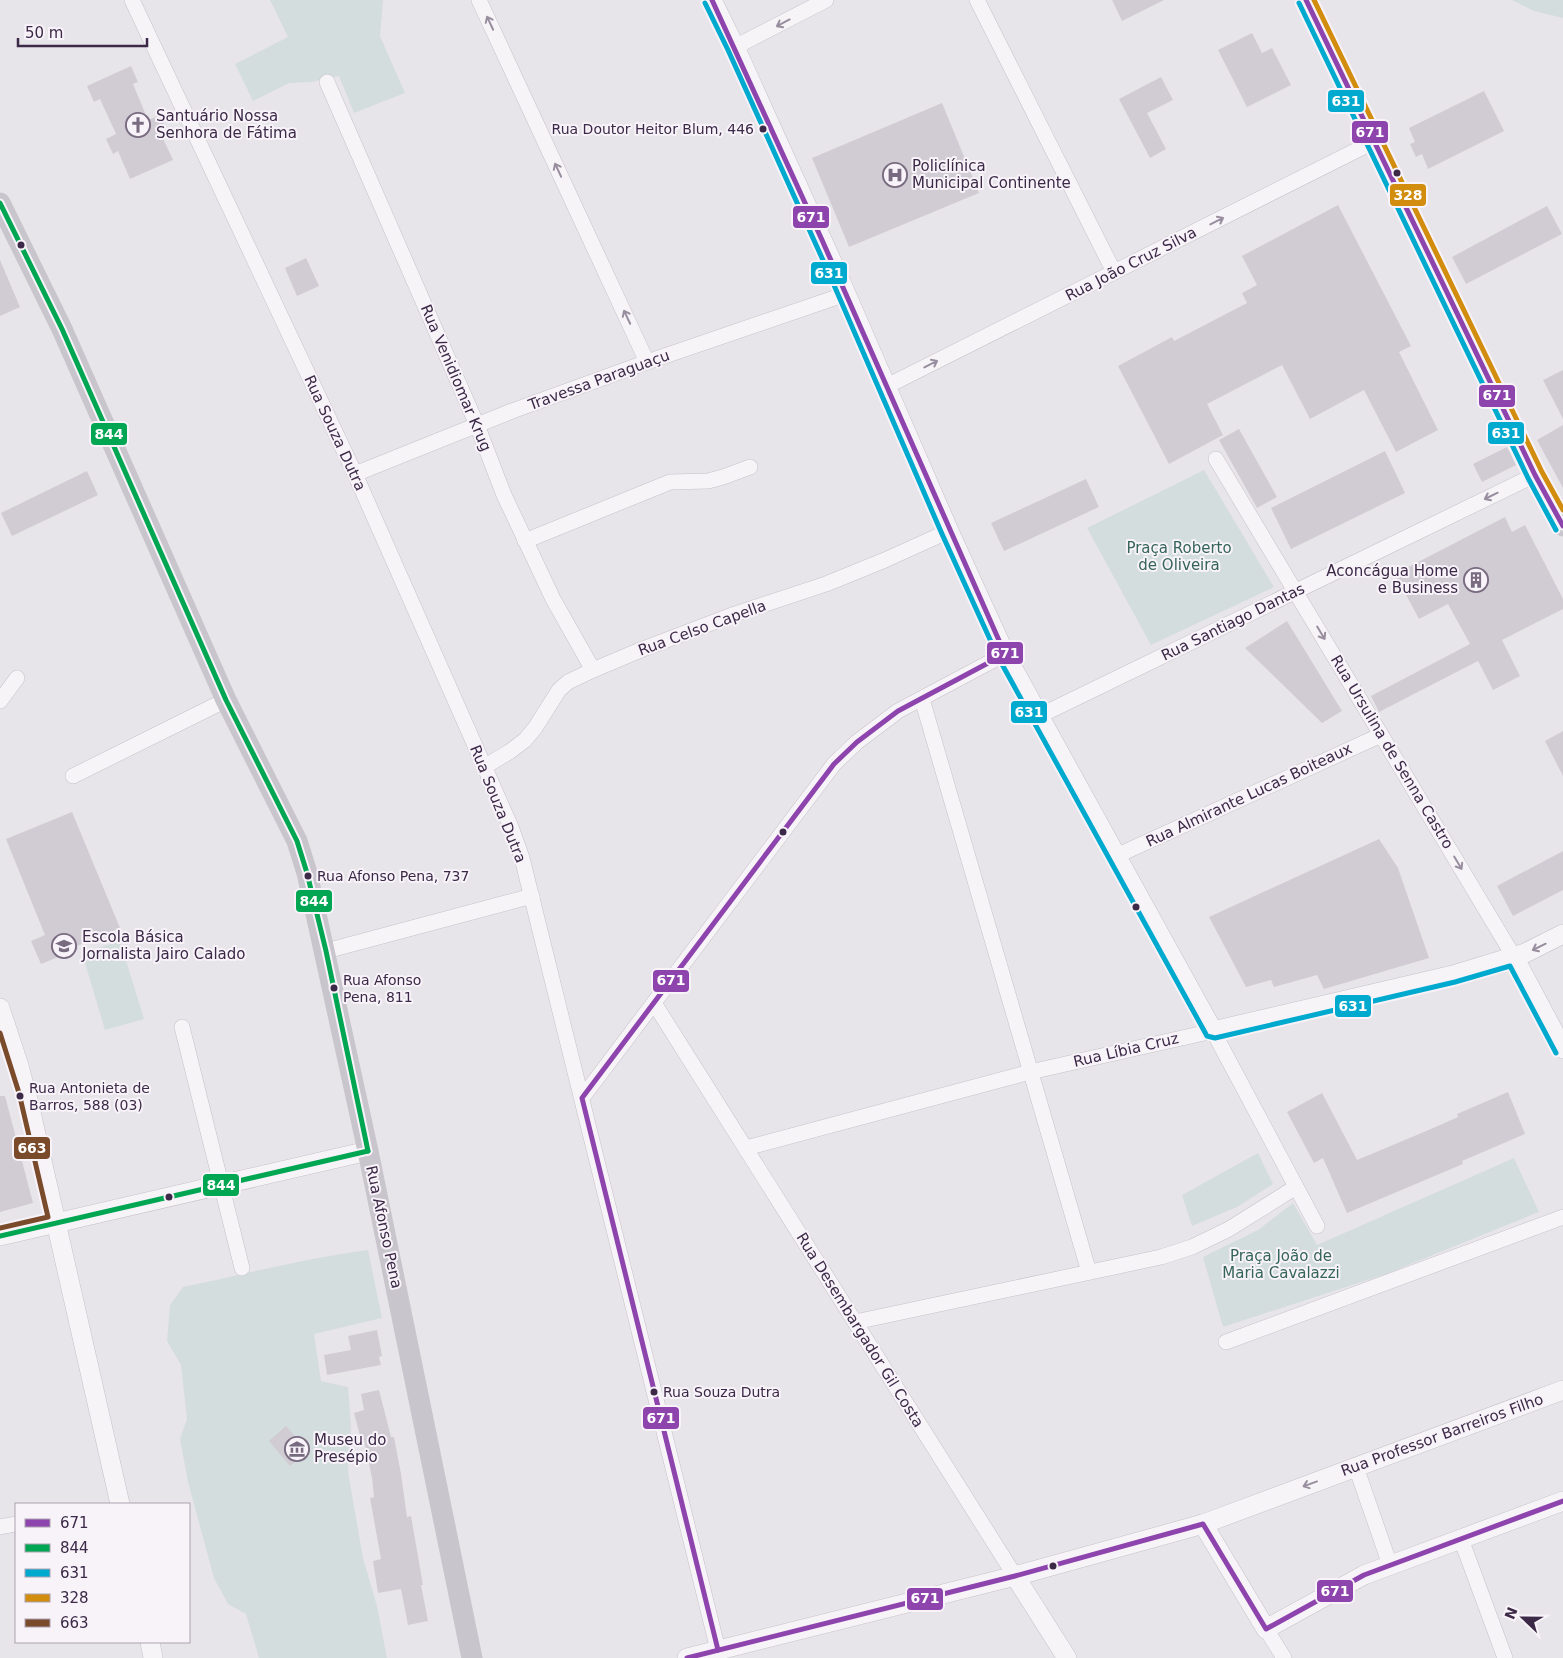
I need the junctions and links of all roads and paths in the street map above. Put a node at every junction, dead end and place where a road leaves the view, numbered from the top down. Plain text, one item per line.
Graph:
1 (132, 0) edge
2 (480, 0) edge
3 (712, 0) edge
4 (826, 0) edge
5 (978, 0) edge
6 (1306, 0) edge
7 (736, 47) junction
8 (327, 82) dead end
9 (1375, 141) junction
10 (0, 203) edge
11 (1114, 272) junction
12 (846, 294) junction
13 (647, 362) junction
14 (887, 386) junction
15 (477, 425) junction
16 (1216, 458) dead end
17 (750, 467) dead end
18 (355, 474) junction
19 (1535, 475) junction
20 (1563, 526) edge
21 (949, 531) junction
22 (525, 541) junction
23 (1296, 592) junction
24 (1005, 654) junction
25 (593, 670) junction
26 (17, 678) dead end
27 (922, 698) junction
28 (226, 700) junction
29 (0, 701) edge
30 (1039, 716) junction
31 (1381, 735) junction
32 (484, 767) junction
33 (73, 776) dead end
34 (1116, 856) junction
35 (532, 896) junction
36 (1563, 934) edge
37 (326, 951) junction
38 (1514, 957) junction
39 (654, 1003) junction
40 (0, 1008) edge
41 (182, 1027) dead end
42 (1213, 1030) junction
43 (1563, 1049) edge
44 (1030, 1072) junction
45 (582, 1098) junction
46 (746, 1148) junction
47 (368, 1151) junction
48 (221, 1185) junction
49 (1296, 1187) junction
50 (1563, 1217) edge
51 (57, 1223) junction
52 (1317, 1226) dead end
53 (0, 1236) edge
54 (242, 1268) dead end
55 (1089, 1272) junction
56 (855, 1322) junction
57 (1226, 1342) dead end
58 (1563, 1390) edge
59 (1356, 1467) junction
60 (1563, 1502) edge
61 (115, 1503) edge
62 (15, 1524) edge
63 (1203, 1524) junction
64 (0, 1527) edge
65 (1461, 1539) junction
66 (1390, 1565) junction
67 (1015, 1576) junction
68 (1266, 1629) junction
69 (150, 1643) edge
70 (719, 1654) edge
71 (154, 1658) edge
72 (472, 1658) edge
73 (687, 1658) edge
74 (1066, 1658) edge
75 (1284, 1658) edge
76 (1505, 1658) edge

1 - 18 street, Rua Souza Dutra
13 -> 2 street
3 - 7 street
4 -> 7 street
5 - 11 street
6 - 9 main road
7 - 12 street
8 - 15 street, Rua Venidiomar Krug
11 -> 9 street, Rua João Cruz Silva
9 - 19 main road
10 - 28 main road, Rua Afonso Pena
14 -> 11 street, Rua João Cruz Silva
12 - 13 street, Travessa Paraguaçu
12 - 14 street
13 - 15 street, Travessa Paraguaçu
14 - 21 street
15 - 18 street, Travessa Paraguaçu
15 - 22 street, Rua Venidiomar Krug
16 - 23 street, Rua Ursulina de Senna Castro
17 - 22 street
18 - 32 street, Rua Souza Dutra
19 - 20 main road
19 -> 23 street, Rua Santiago Dantas
21 - 24 street
21 - 25 street, Rua Celso Capella
22 - 25 street, Rua Venidiomar Krug
23 - 30 street, Rua Santiago Dantas
23 -> 31 street, Rua Ursulina de Senna Castro
24 - 27 street
24 - 30 street
25 - 32 street, Rua Celso Capella
26 - 29 street
27 - 39 street
27 - 44 street
28 - 33 street
28 - 37 main road, Rua Afonso Pena
30 - 34 street
31 - 34 street, Rua Almirante Lucas Boiteaux
31 -> 38 street, Rua Ursulina de Senna Castro
32 - 35 street, Rua Souza Dutra
34 - 42 street
35 - 37 street
35 - 45 street, Rua Souza Dutra
36 -> 38 street, Rua Líbia Cruz
37 - 47 main road, Rua Afonso Pena
38 - 42 street, Rua Líbia Cruz
38 - 43 street, Rua Ursulina de Senna Castro
39 - 45 street
39 - 46 street, Rua Desembargador Gil Costa
40 - 51 street
41 - 48 street
42 - 44 street, Rua Líbia Cruz
42 - 49 street
44 - 46 street, Rua Líbia Cruz
44 - 55 street
45 - 70 street, Rua Souza Dutra
46 - 56 street, Rua Desembargador Gil Costa
47 - 48 street
47 - 72 main road, Rua Afonso Pena
48 - 51 street
48 - 54 street
49 - 52 street
49 - 55 street
50 - 57 street
51 - 53 street
51 - 61 street
55 - 56 street
56 - 67 street, Rua Desembargador Gil Costa
58 - 59 street, Rua Professor Barreiros Filho
59 -> 63 street, Rua Professor Barreiros Filho
59 - 66 street
60 - 65 street
62 - 64 street
63 - 67 street, Rua Professor Barreiros Filho
63 - 68 street
65 - 66 street
65 - 76 street
66 - 68 street
67 - 70 street, Rua Professor Barreiros Filho
67 - 74 street, Rua Desembargador Gil Costa
68 - 75 street
69 - 71 street
70 - 73 street, Rua Professor Barreiros Filho

